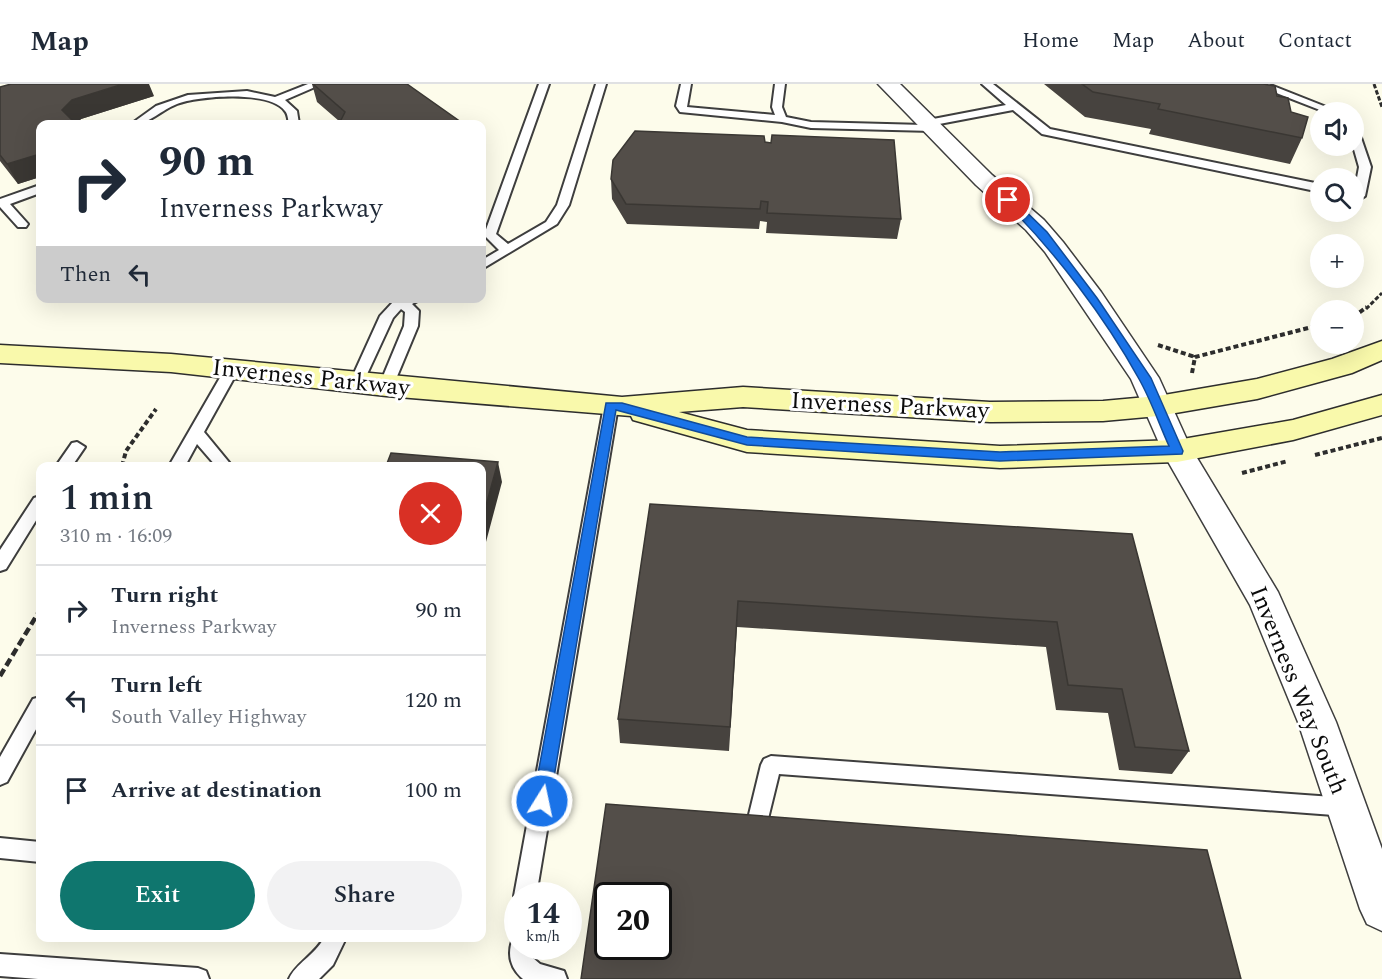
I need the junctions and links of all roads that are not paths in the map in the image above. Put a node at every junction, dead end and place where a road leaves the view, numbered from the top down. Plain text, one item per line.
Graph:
1 (187, 84) edge
2 (317, 84) edge
3 (544, 84) edge
4 (601, 84) edge
5 (686, 84) edge
6 (780, 84) edge
7 (888, 84) edge
8 (987, 84) edge
9 (1258, 84) edge
10 (198, 95) junction
11 (278, 99) junction
12 (1310, 103) edge
13 (1013, 107) junction
14 (782, 119) junction
15 (141, 120) edge
16 (295, 120) edge
17 (931, 126) junction
18 (1362, 156) edge
19 (1364, 172) edge
20 (1310, 186) edge
21 (36, 190) edge
22 (1, 202) edge
23 (22, 224) dead end
24 (507, 250) junction
25 (486, 263) edge
26 (398, 303) edge
27 (402, 303) edge
28 (1382, 350) edge
29 (0, 354) edge
30 (232, 369) junction
31 (357, 382) junction
32 (386, 386) junction
33 (1382, 405) edge
34 (616, 406) junction
35 (1158, 406) junction
36 (196, 433) junction
37 (76, 447) dead end
38 (1177, 451) junction
39 (67, 462) edge
40 (179, 462) edge
41 (221, 462) edge
42 (36, 508) edge
43 (0, 564) edge
44 (36, 712) edge
45 (0, 776) edge
46 (1347, 807) junction
47 (756, 827) edge
48 (0, 848) edge
49 (36, 852) edge
50 (528, 882) edge
51 (1382, 909) edge
52 (333, 942) edge
53 (522, 960) edge
54 (0, 965) edge
55 (198, 979) edge
56 (300, 979) edge
57 (556, 979) edge

1 - 10 lane
2 - 11 lane
3 - 24 lane
4 - 24 lane
5 - 14 lane
6 - 14 lane
7 - 17 street, Inverness Way South
8 - 13 lane
9 - 12 lane
10 - 11 lane
10 - 15 lane
11 - 16 lane
13 - 17 lane
13 - 20 lane
14 - 17 lane
17 - 35 street, Inverness Way South
18 - 19 lane
21 - 22 lane
22 - 23 lane
24 - 25 lane
26 - 31 lane
27 - 32 lane
28 - 35 main road, Inverness Parkway
29 - 30 main road, Inverness Parkway
30 - 31 main road, Inverness Parkway
30 - 36 lane
31 - 32 main road, Inverness Parkway
32 - 34 main road, Inverness Parkway
33 - 38 main road, Inverness Parkway
34 - 35 main road, Inverness Parkway
34 - 38 main road, Inverness Parkway
34 - 50 lane
35 - 38 street, Inverness Way South
36 - 40 lane
36 - 41 lane
37 - 39 lane
38 - 46 street, Inverness Way South
42 - 43 lane
44 - 45 lane
46 - 47 lane
46 - 51 street, Inverness Way South
48 - 49 lane
52 - 56 lane
53 - 57 lane
54 - 55 lane

